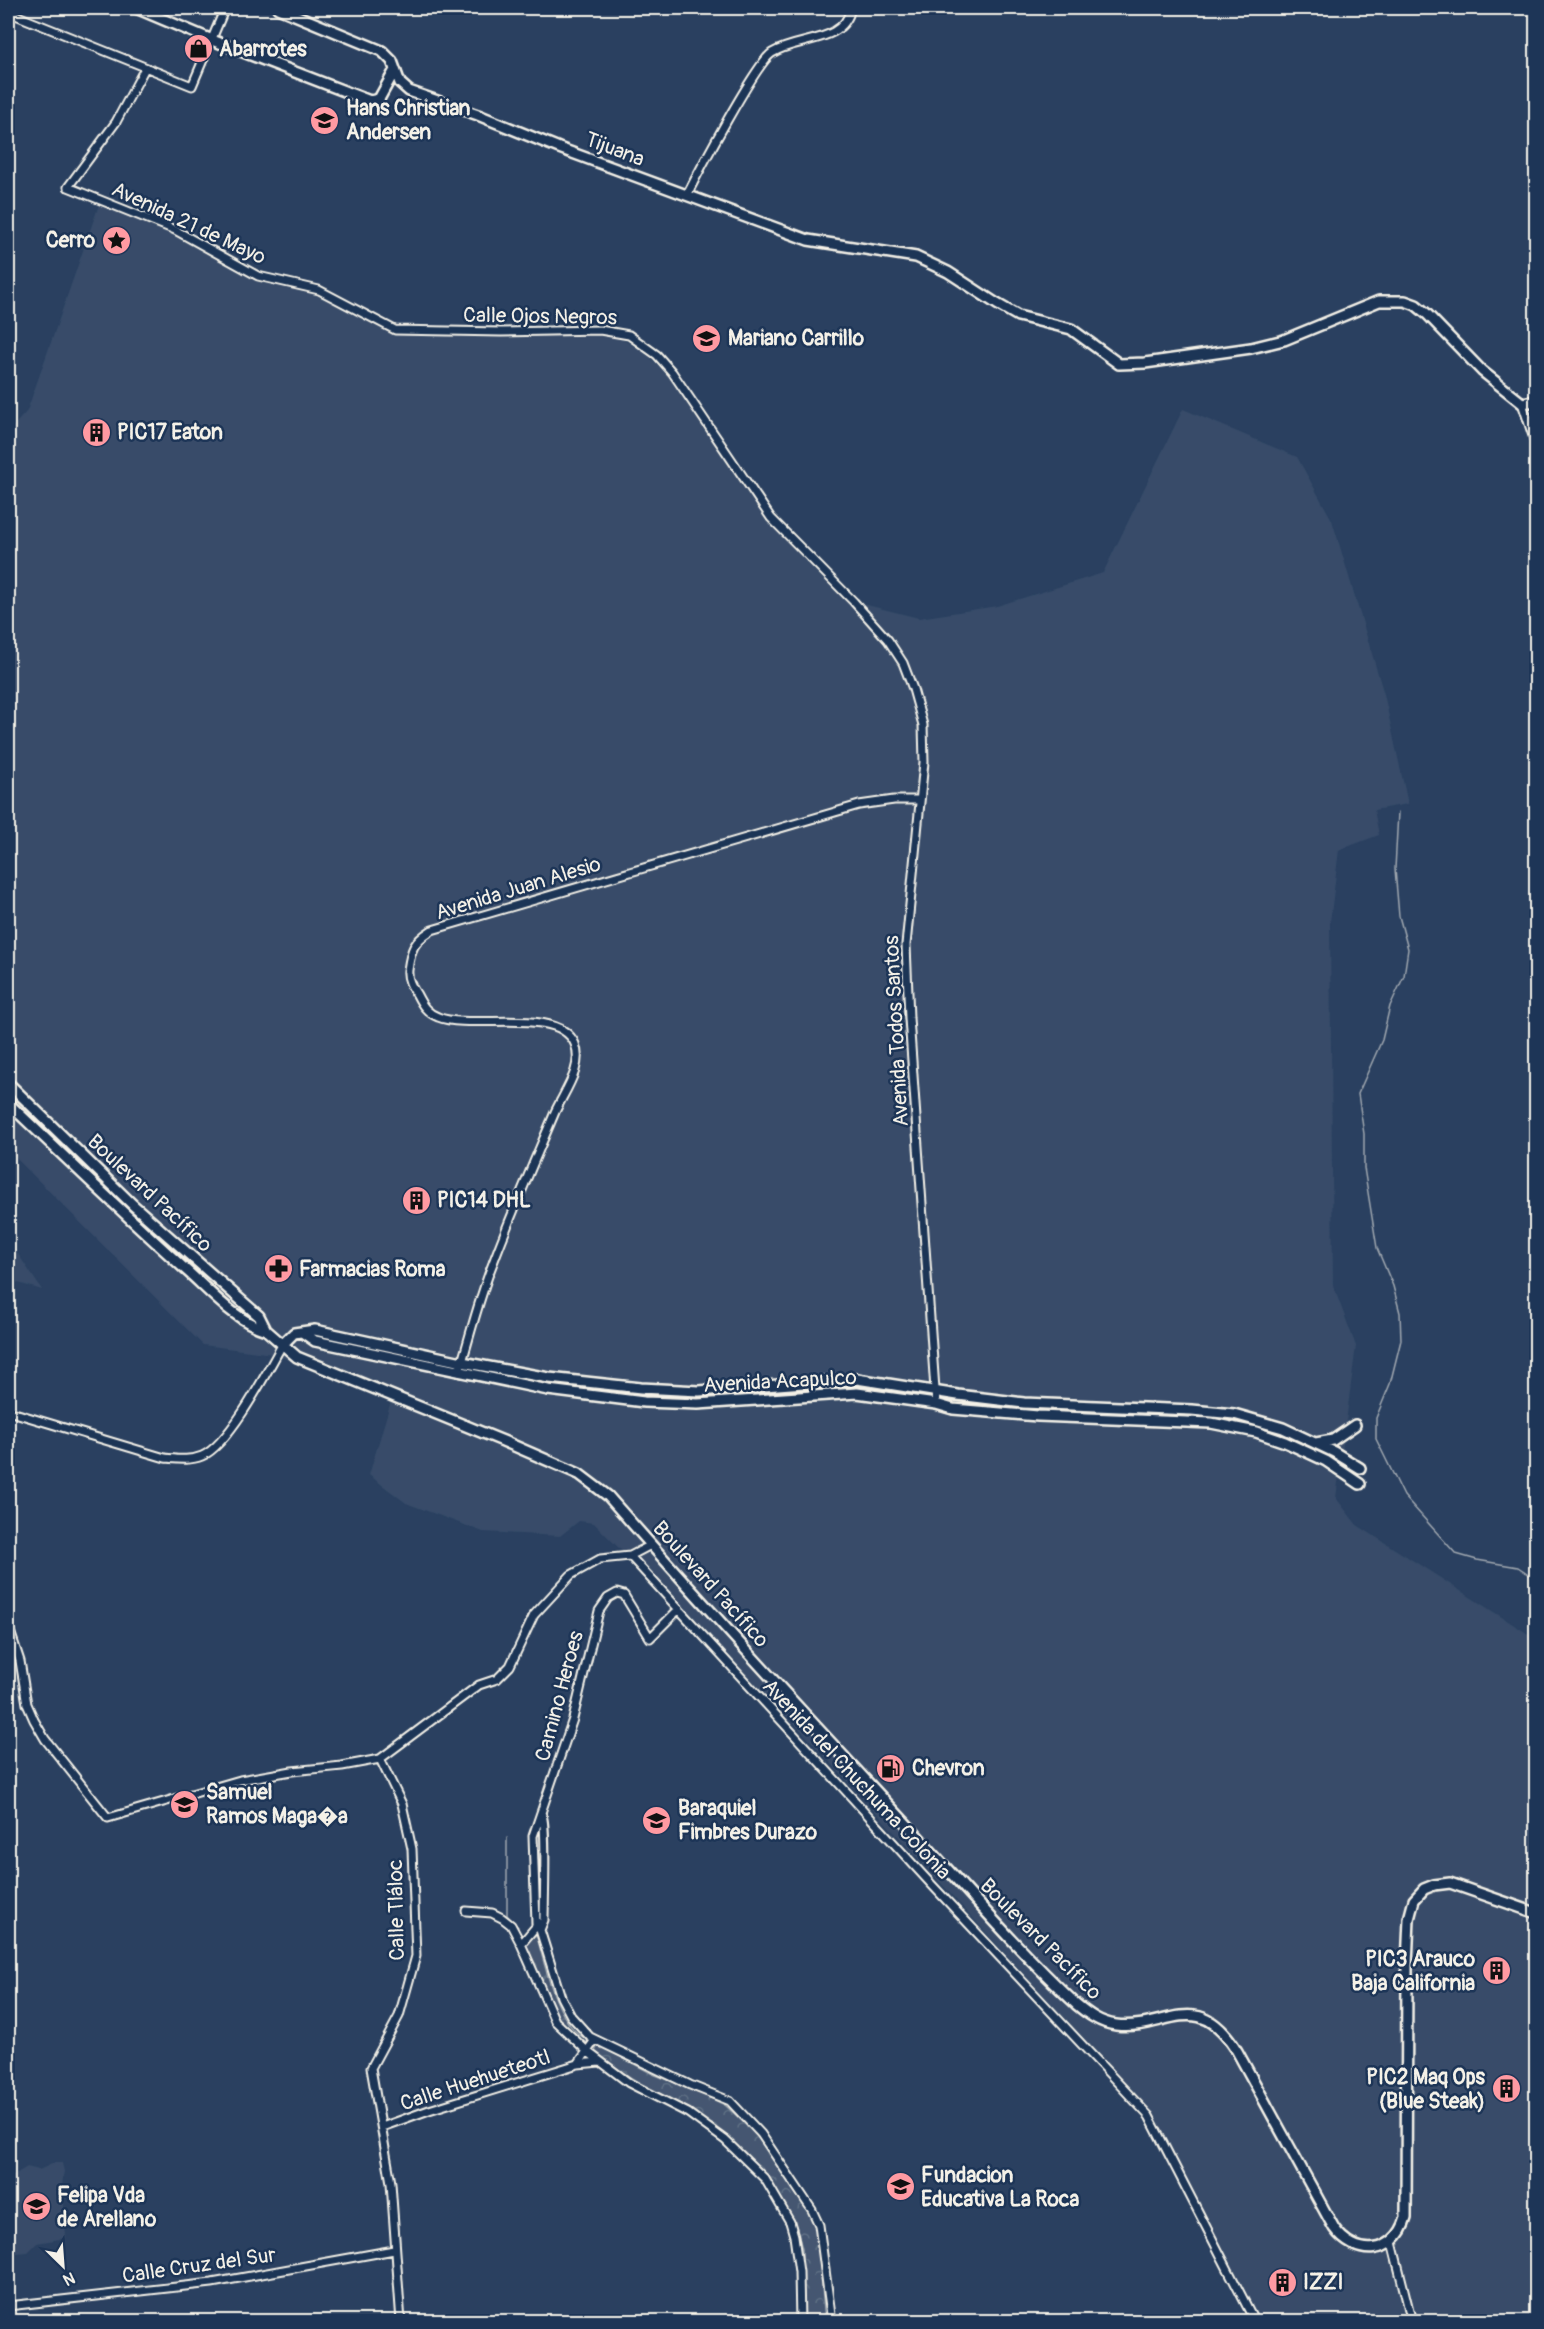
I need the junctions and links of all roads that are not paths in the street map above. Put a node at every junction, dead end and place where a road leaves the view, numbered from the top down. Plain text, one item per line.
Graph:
1 (136, 8) edge
2 (225, 8) edge
3 (278, 8) edge
4 (851, 8) edge
5 (8, 12) edge
6 (212, 40) junction
7 (145, 68) junction
8 (394, 70) junction
9 (687, 195) junction
10 (395, 330) joint
11 (1536, 401) edge
12 (1522, 403) junction
13 (1536, 445) edge
14 (830, 579) joint
15 (920, 800) junction
16 (8, 1083) edge
17 (8, 1103) edge
18 (266, 1330) junction
19 (302, 1332) junction
20 (282, 1345) junction
21 (462, 1362) junction
22 (459, 1372) junction
23 (936, 1391) junction
24 (936, 1404) junction
25 (8, 1411) edge
26 (1355, 1425) dead end
27 (1316, 1443) junction
28 (1360, 1468) dead end
29 (1360, 1484) dead end
30 (651, 1545) junction
31 (630, 1556) junction
32 (679, 1609) junction
33 (8, 1625) edge
34 (380, 1759) junction
35 (541, 1819) junction
36 (466, 1911) dead end
37 (1536, 1913) edge
38 (538, 1927) junction
39 (521, 1944) junction
40 (595, 2040) junction
41 (588, 2052) junction
42 (600, 2062) junction
43 (578, 2064) junction
44 (382, 2127) junction
45 (1392, 2242) junction
46 (394, 2250) junction
47 (8, 2306) edge
48 (401, 2322) edge
49 (800, 2322) edge
50 (832, 2322) edge
51 (1255, 2322) edge
52 (1412, 2322) edge

1 - 6 main road
2 - 6 street
3 - 8 main road, Tijuana
4 - 9 street
5 - 7 street
6 - 7 street
6 - 8 main road
7 - 10 street, Avenida 21 de Mayo
8 - 9 main road, Tijuana
9 - 12 main road, Tijuana
10 - 14 street, Calle Ojos Negros
11 - 12 main road
12 - 13 street
14 - 15 street, Avenida Todos Santos
15 - 21 street, Avenida Juan Alesio
15 - 23 street, Avenida Todos Santos
16 - 18 main road, Boulevard Pacífico
17 - 18 main road, Boulevard Pacífico
18 - 20 main road, Boulevard Pacífico
19 - 20 main road
19 - 21 main road, Avenida Acapulco
19 - 22 main road, Avenida Acapulco
20 - 25 street
20 - 30 main road, Boulevard Pacífico
21 - 22 street, Avenida Juan Alesio
21 - 23 main road, Avenida Acapulco
22 - 24 main road, Avenida Acapulco
23 - 24 street, Avenida Todos Santos
23 - 27 main road, Avenida Acapulco
24 - 29 main road, Avenida Acapulco
26 - 27 main road
27 - 28 main road, Avenida Acapulco
30 - 31 street
30 - 45 main road, Boulevard Pacífico
31 - 32 street, Avenida del Chuchuma Colonia
31 - 34 street
32 - 35 street, Camino Heroes
32 - 51 street, Avenida del Chuchuma Colonia
33 - 34 street
34 - 44 street, Calle Tláloc
35 - 38 street
35 - 38 street
36 - 39 street
37 - 45 main road
38 - 39 street
38 - 40 street
39 - 41 street
40 - 41 street
40 - 50 street
41 - 42 street
41 - 43 street
42 - 43 street, Calle Huehueteotl
42 - 49 street
43 - 44 street, Calle Huehueteotl
44 - 46 street, Calle Tláloc
45 - 52 street
46 - 47 street, Calle Cruz del Sur
46 - 48 street, Calle Tláloc

